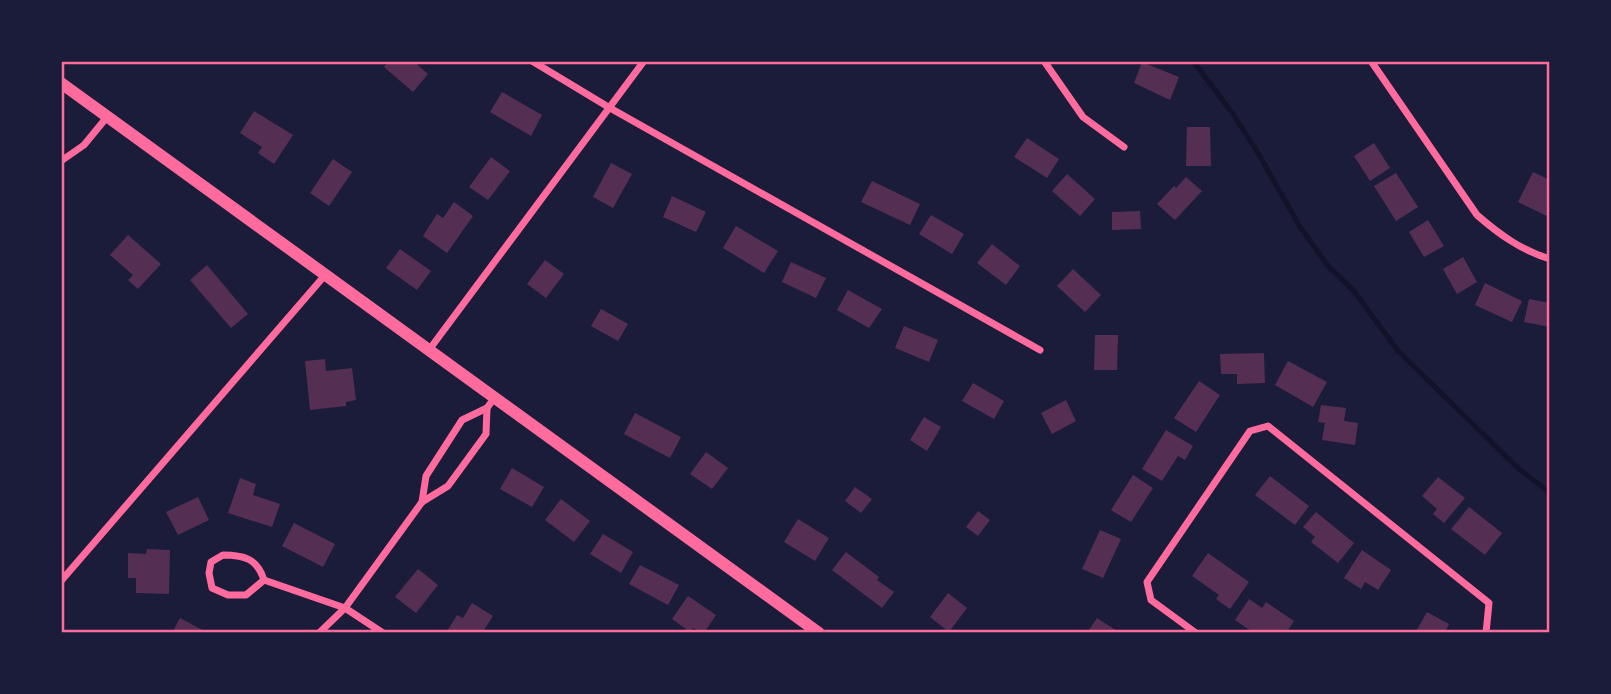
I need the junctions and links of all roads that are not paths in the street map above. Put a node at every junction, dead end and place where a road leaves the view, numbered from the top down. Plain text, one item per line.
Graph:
1 (532, 61) edge
2 (644, 61) edge
3 (1044, 61) edge
4 (1371, 61) edge
5 (61, 83) edge
6 (610, 108) junction
7 (107, 117) junction
8 (1124, 147) dead end
9 (61, 161) edge
10 (1550, 259) edge
11 (326, 274) junction
12 (1040, 349) dead end
13 (429, 350) junction
14 (491, 402) junction
15 (422, 502) junction
16 (264, 580) junction
17 (61, 581) edge
18 (345, 608) junction
19 (319, 633) edge
20 (383, 633) edge
21 (819, 633) edge
22 (1196, 633) edge
23 (1486, 633) edge

1 - 6 street
2 - 6 street
3 - 8 street
4 - 10 street
5 - 7 main road
6 - 12 street
6 - 13 street
7 - 9 street
7 - 11 main road
11 - 13 main road
11 - 17 street
13 - 14 main road
14 - 15 street
14 - 15 street
14 - 21 main road
15 - 18 street
16 - 16 street
16 - 18 street
18 - 19 street
18 - 20 street
22 - 23 street

